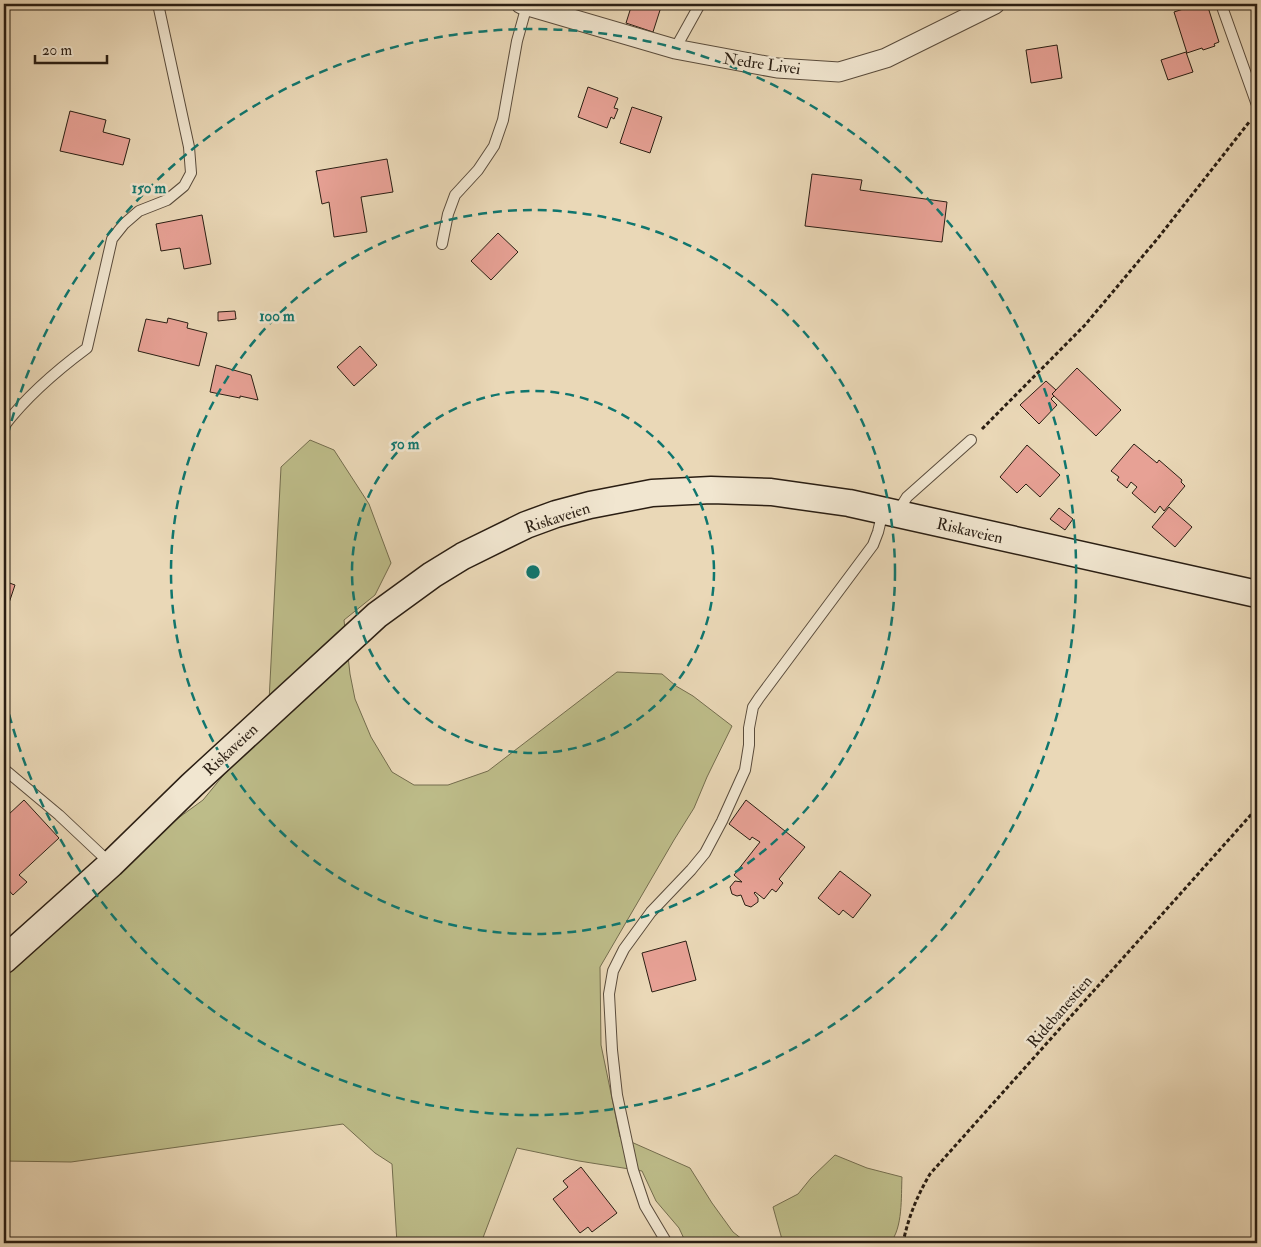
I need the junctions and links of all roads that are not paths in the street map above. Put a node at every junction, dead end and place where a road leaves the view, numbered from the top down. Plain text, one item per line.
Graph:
1 (158, 4) edge
2 (700, 4) edge
3 (995, 4) edge
4 (1221, 4) edge
5 (529, 5) edge
6 (675, 49) junction
7 (1257, 105) edge
8 (442, 244) dead end
9 (4, 426) edge
10 (971, 440) road end
11 (892, 512) junction
12 (1257, 594) edge
13 (4, 769) edge
14 (111, 864) junction
15 (4, 960) edge
16 (667, 1243) edge

1 - 9 lane
2 - 6 lane
3 - 6 street, Nedre Livei
4 - 7 lane
5 - 6 street, Nedre Livei
5 - 8 lane
10 - 11 lane
11 - 12 main road, Riskaveien
11 - 14 main road, Riskaveien
11 - 16 lane
13 - 14 lane
14 - 15 main road, Riskaveien

